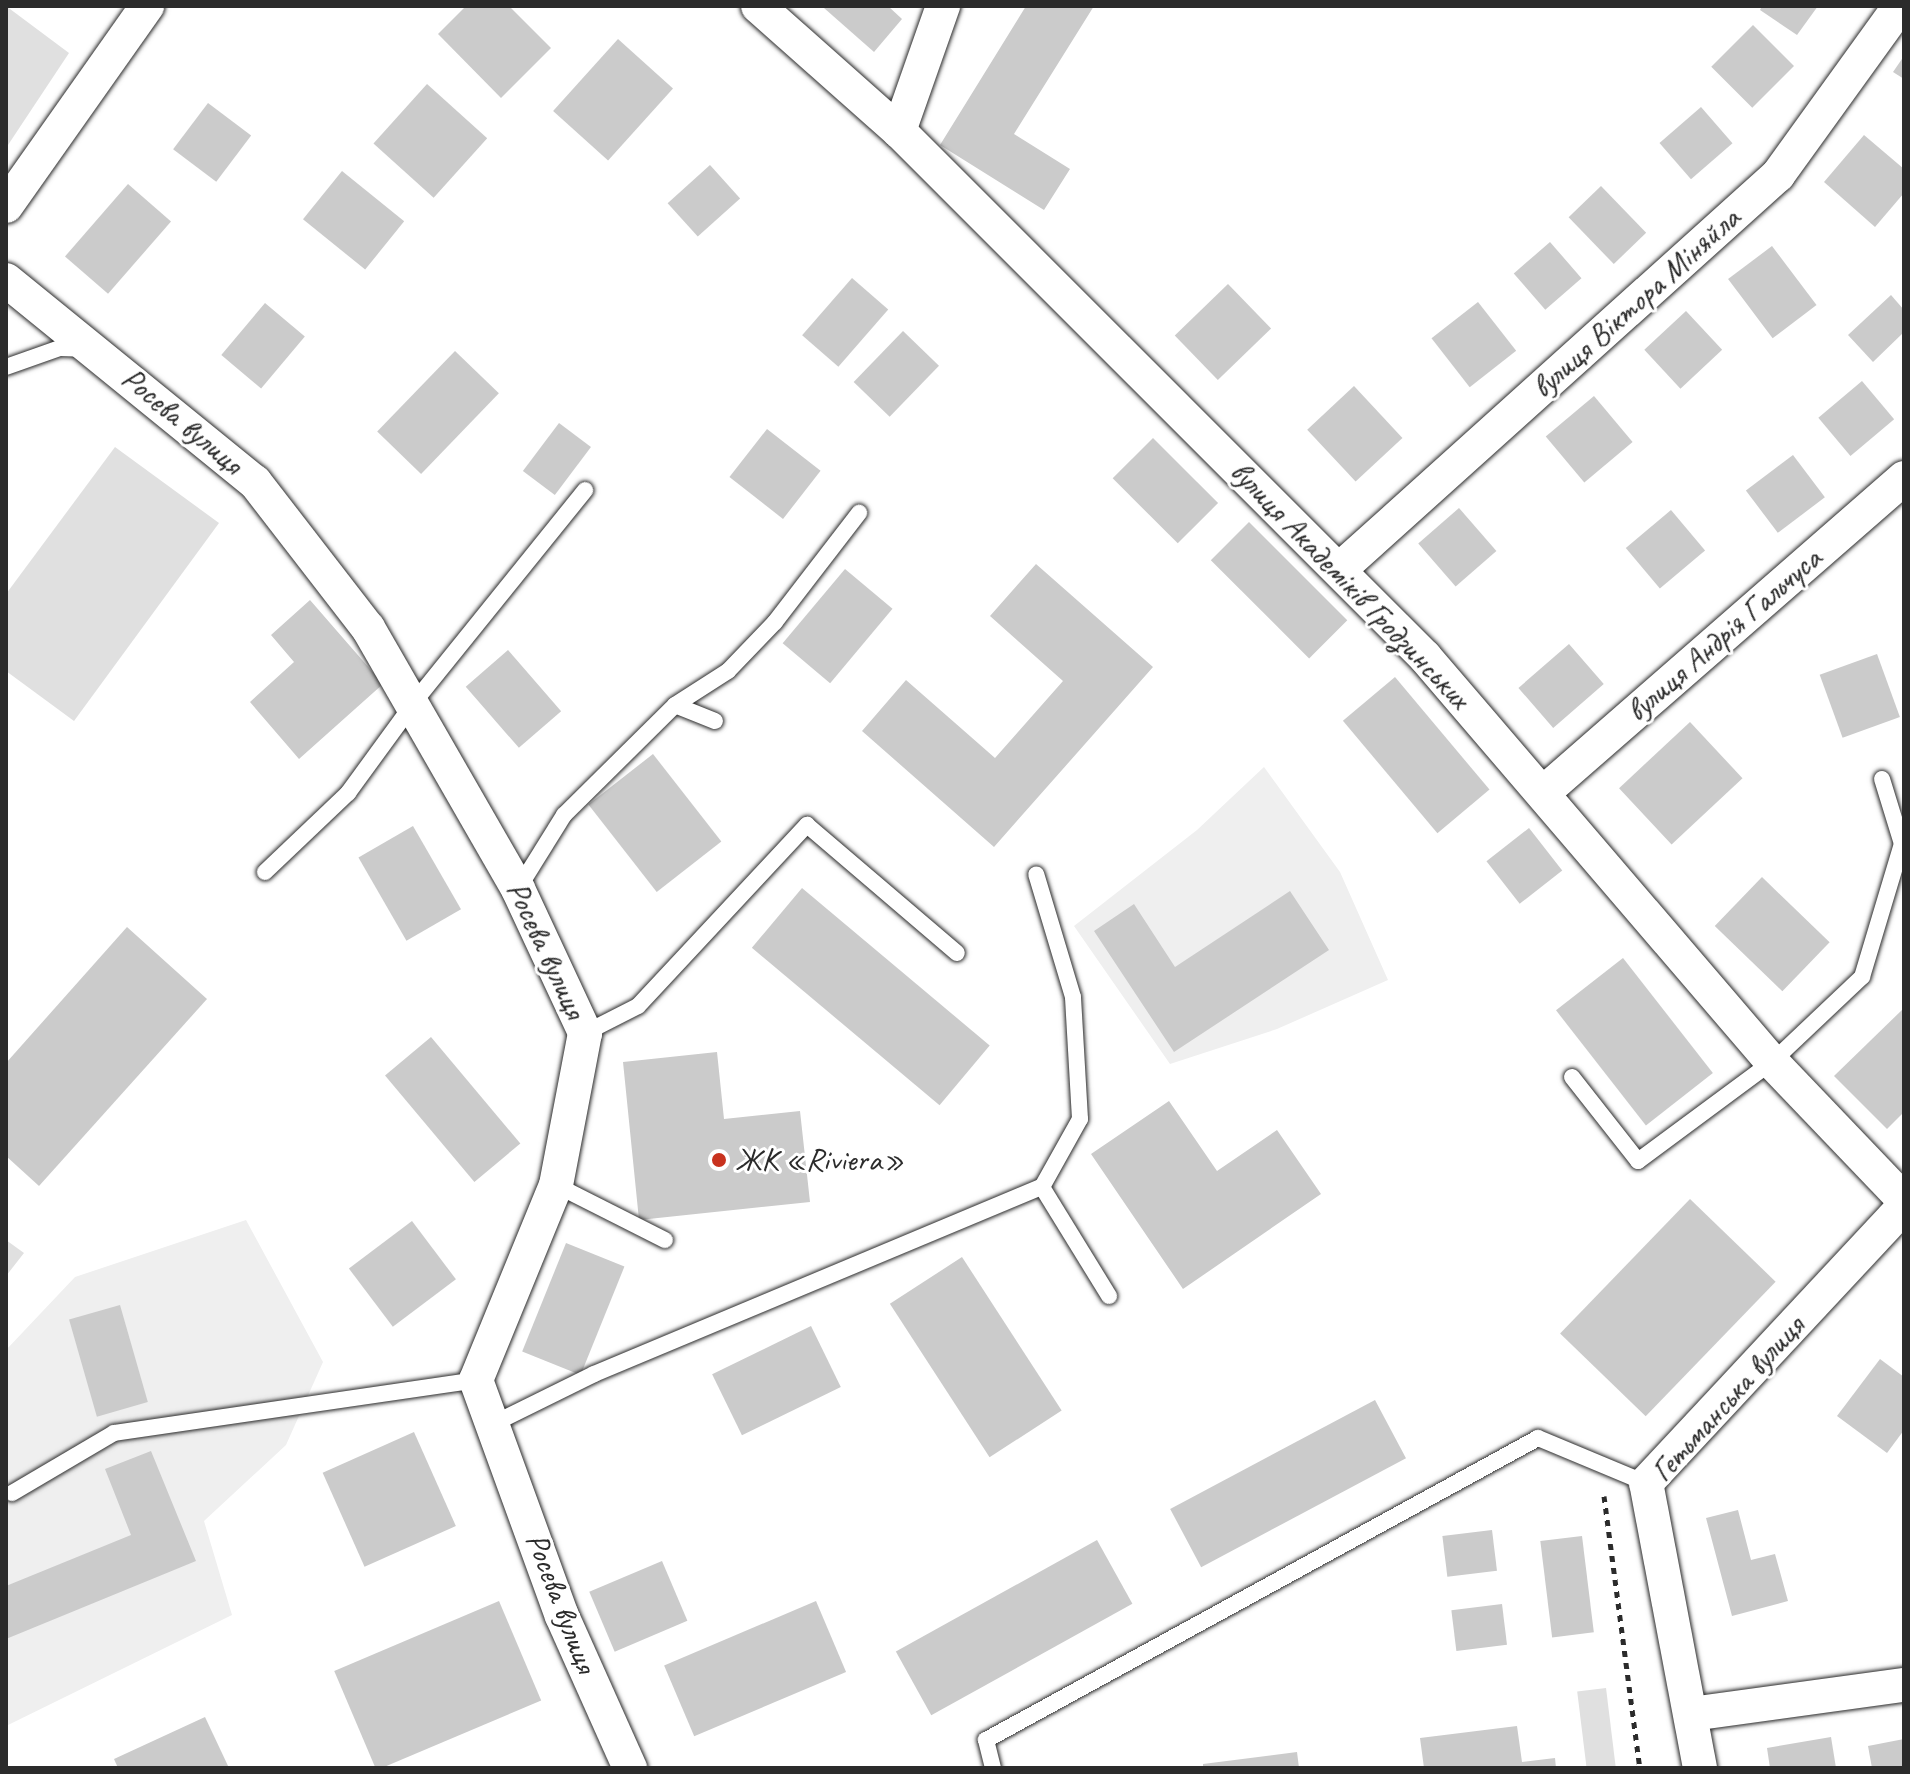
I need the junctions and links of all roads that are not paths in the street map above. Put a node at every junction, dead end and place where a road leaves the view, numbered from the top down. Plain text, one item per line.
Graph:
1 (147, 6) edge
2 (758, 6) edge
3 (943, 6) edge
4 (1900, 6) edge
5 (899, 131) junction
6 (6, 206) edge
7 (6, 280) edge
8 (96, 350) junction
9 (6, 367) edge
10 (1904, 478) edge
11 (585, 490) dead end
12 (859, 513) dead end
13 (1339, 570) junction
14 (415, 701) junction
15 (675, 705) junction
16 (715, 721) dead end
17 (1882, 779) dead end
18 (1543, 793) junction
19 (265, 872) dead end
20 (1036, 874) dead end
21 (518, 889) junction
22 (957, 953) dead end
23 (585, 1033) junction
24 (1772, 1062) junction
25 (1572, 1077) dead end
26 (556, 1185) junction
27 (1042, 1187) junction
28 (1904, 1203) edge
29 (665, 1240) dead end
30 (1109, 1296) dead end
31 (476, 1380) junction
32 (495, 1423) junction
33 (1646, 1483) junction
34 (12, 1493) dead end
35 (1904, 1685) edge
36 (1691, 1714) junction
37 (630, 1768) edge
38 (993, 1768) edge
39 (1700, 1768) edge

1 - 6 street
2 - 5 street, вулиця Академіків Гродзинських
3 - 5 street
4 - 13 street, вулиця Віктора Міняйла
5 - 13 street, вулиця Академіків Гродзинських
7 - 8 street, Росева вулиця
8 - 9 lane
8 - 14 street, Росева вулиця
10 - 18 street, вулиця Андрія Гальчуса
11 - 14 lane
12 - 15 lane
13 - 18 street, вулиця Академіків Гродзинських
14 - 19 lane
14 - 21 street, Росева вулиця
15 - 16 lane
15 - 21 lane
17 - 24 lane
18 - 24 street, вулиця Академіків Гродзинських
20 - 27 lane
21 - 23 street, Росева вулиця
22 - 23 lane
23 - 26 street, Росева вулиця
24 - 25 lane
24 - 28 street, вулиця Академіків Гродзинських
26 - 29 lane
26 - 31 street, Росева вулиця
27 - 30 lane
27 - 32 lane
28 - 33 street, Гетьманська вулиця
31 - 32 street, Росева вулиця
31 - 34 lane
32 - 37 street, Росева вулиця
33 - 36 street, Гетьманська вулиця
33 - 38 lane
35 - 36 street
36 - 39 street, Гетьманська вулиця

